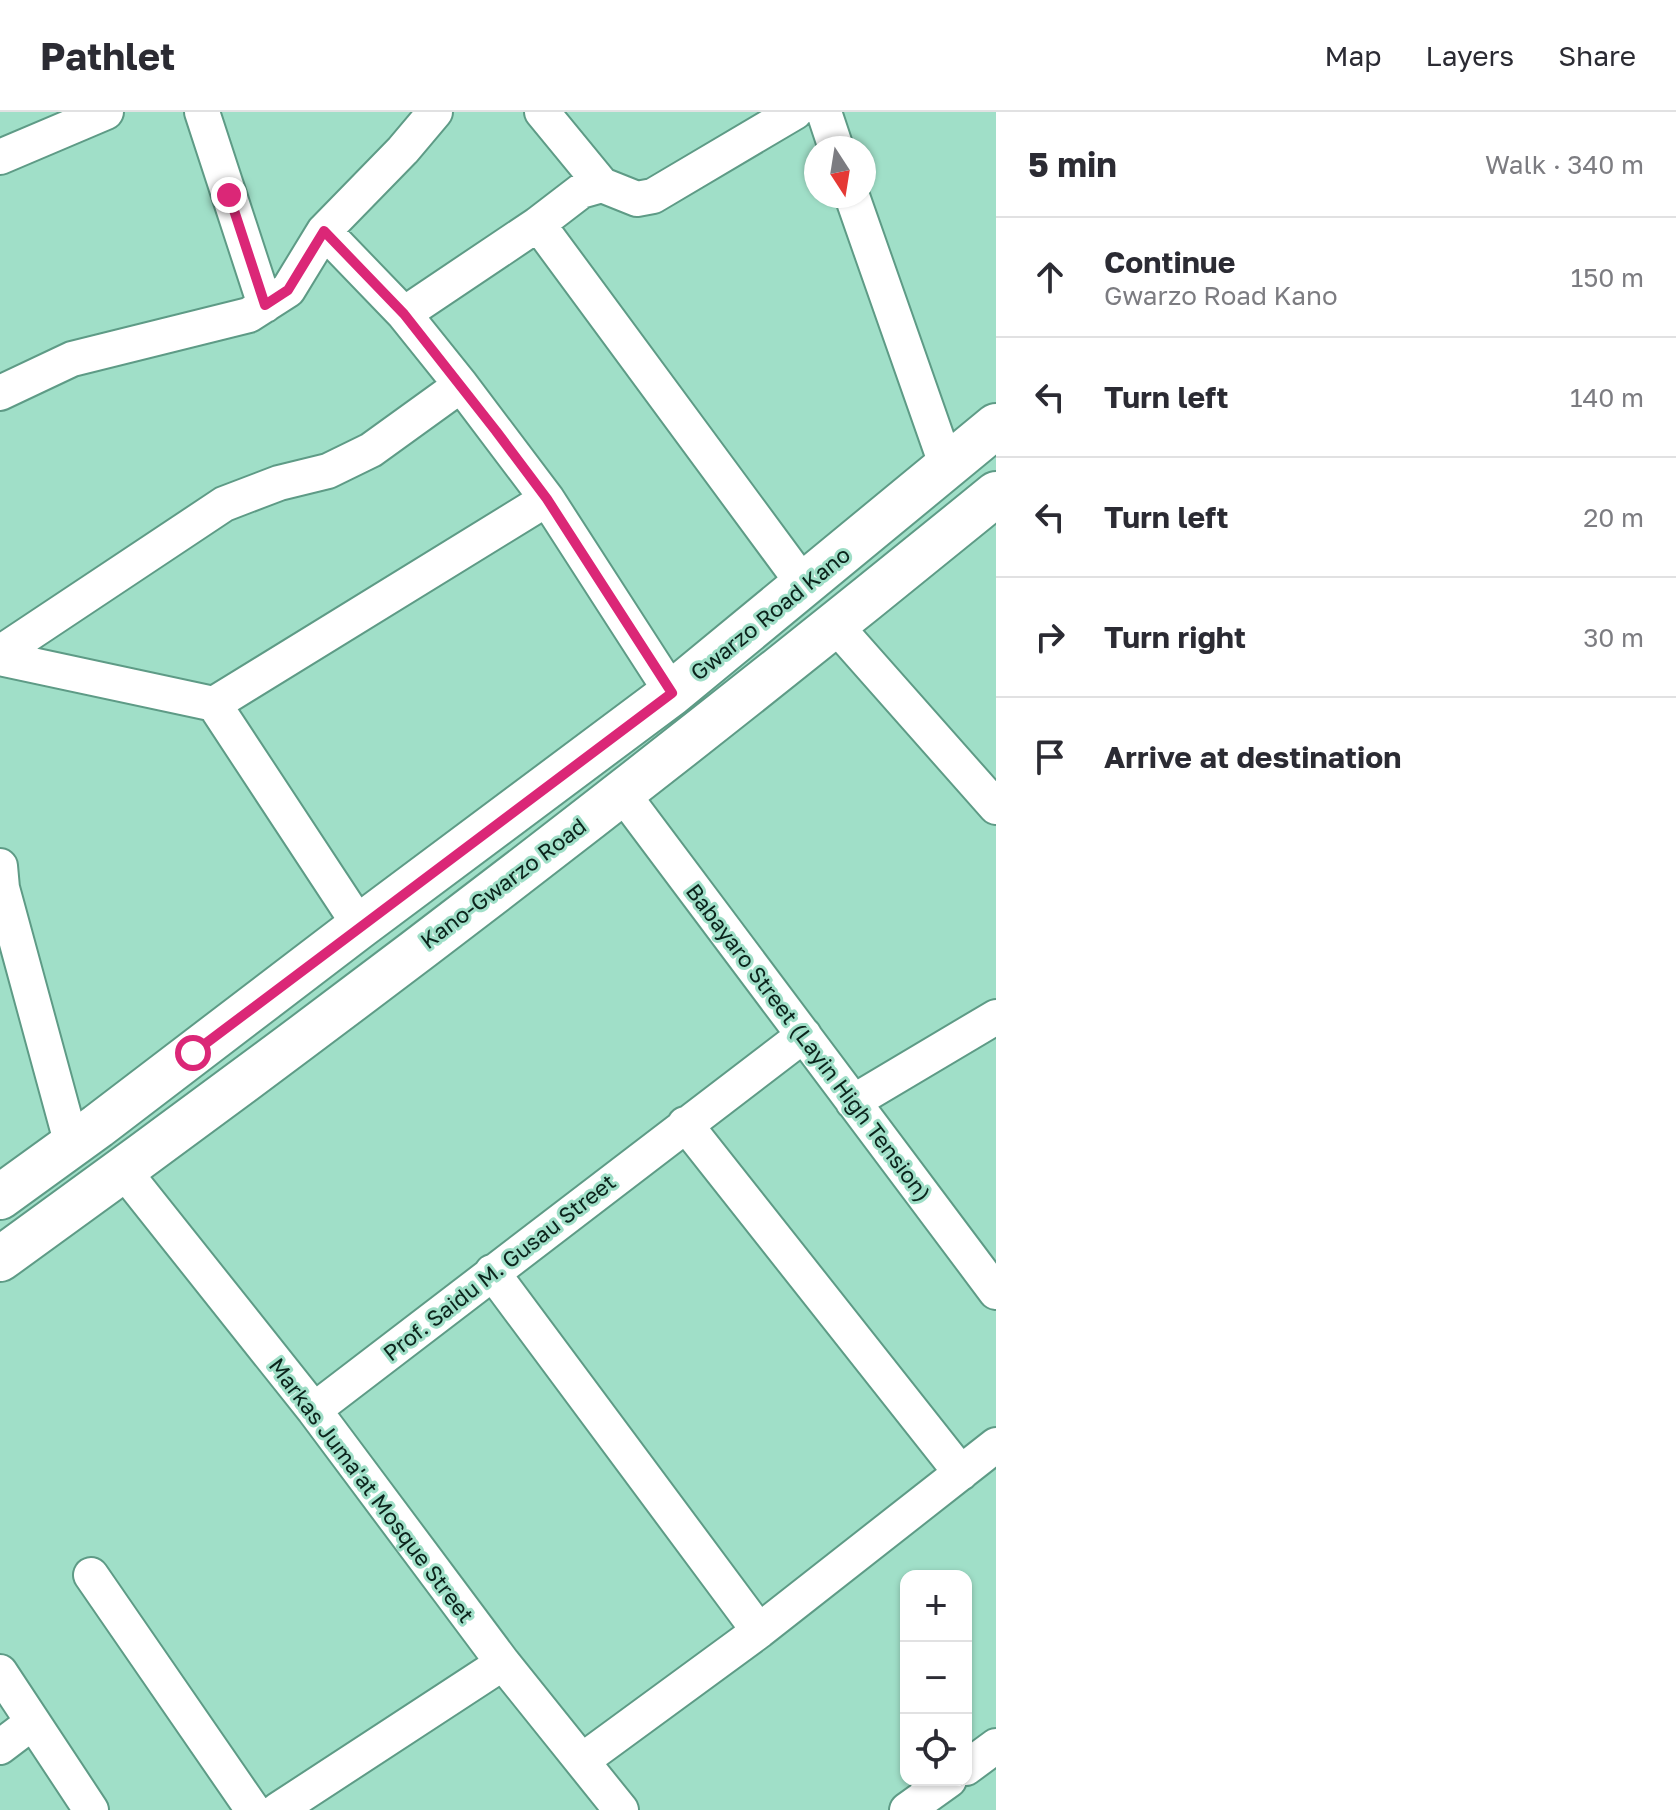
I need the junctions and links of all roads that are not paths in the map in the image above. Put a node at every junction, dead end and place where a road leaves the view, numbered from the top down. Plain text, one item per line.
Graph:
1 (106, 112) edge
2 (202, 112) edge
3 (435, 112) edge
4 (542, 112) edge
5 (795, 112) edge
6 (824, 112) edge
7 (832, 136) edge
8 (0, 157) edge
9 (602, 185) junction
10 (856, 208) edge
11 (538, 224) junction
12 (324, 231) junction
13 (265, 305) junction
14 (404, 314) junction
15 (461, 385) junction
16 (0, 393) edge
17 (996, 426) edge
18 (947, 467) junction
19 (996, 494) edge
20 (547, 499) junction
21 (805, 586) junction
22 (835, 625) junction
23 (0, 656) edge
24 (672, 693) junction
25 (214, 704) junction
26 (622, 793) junction
27 (996, 807) edge
28 (0, 866) edge
29 (360, 926) junction
30 (996, 1017) edge
31 (804, 1035) junction
32 (853, 1102) junction
33 (685, 1124) junction
34 (72, 1145) junction
35 (123, 1170) junction
36 (0, 1197) edge
37 (0, 1259) edge
38 (492, 1272) junction
39 (996, 1292) edge
40 (314, 1410) junction
41 (996, 1445) edge
42 (961, 1473) junction
43 (91, 1575) dead end
44 (759, 1631) junction
45 (503, 1663) junction
46 (0, 1672) edge
47 (33, 1722) junction
48 (996, 1746) edge
49 (0, 1747) edge
50 (583, 1760) junction
51 (972, 1764) edge
52 (941, 1786) edge
53 (91, 1810) edge
54 (253, 1810) edge
55 (278, 1810) edge
56 (621, 1810) edge
57 (907, 1810) edge

1 - 8 street
2 - 13 street
3 - 12 street
4 - 9 street
5 - 9 street
6 - 7 street
9 - 11 street
10 - 18 street
11 - 14 street
11 - 21 street
12 - 13 street
12 - 14 street
13 - 16 street
14 - 15 street
15 - 20 street
15 - 23 street
17 - 18 main road, Gwarzo Road Kano
18 - 21 main road, Gwarzo Road Kano
19 - 22 main road, Kano-Gwarzo Road
20 - 24 street
20 - 25 street
21 - 24 main road, Gwarzo Road Kano
22 - 26 main road, Kano-Gwarzo Road
22 - 27 street
23 - 25 street
24 - 29 main road, Gwarzo Road Kano
25 - 29 street
26 - 31 street, Babayaro Street (Layin High Tension)
26 - 35 main road, Kano-Gwarzo Road
28 - 34 street
29 - 34 main road, Gwarzo Road Kano
30 - 32 street
31 - 32 street, Babayaro Street (Layin High Tension)
31 - 33 street, Prof. Saidu M. Gusau Street
32 - 39 street, Babayaro Street (Layin High Tension)
33 - 38 street, Prof. Saidu M. Gusau Street
33 - 42 street
34 - 36 main road, Gwarzo Road Kano
35 - 37 main road, Kano-Gwarzo Road
35 - 40 street, Markas Juma'at Mosque Street
38 - 40 street, Prof. Saidu M. Gusau Street
38 - 44 street
40 - 45 street, Markas Juma'at Mosque Street
41 - 42 street
42 - 44 street
43 - 54 street
44 - 50 street
45 - 50 street, Markas Juma'at Mosque Street
45 - 55 street
46 - 47 street
47 - 49 street
47 - 53 street
48 - 51 street
50 - 56 street, Markas Juma'at Mosque Street
52 - 57 street

